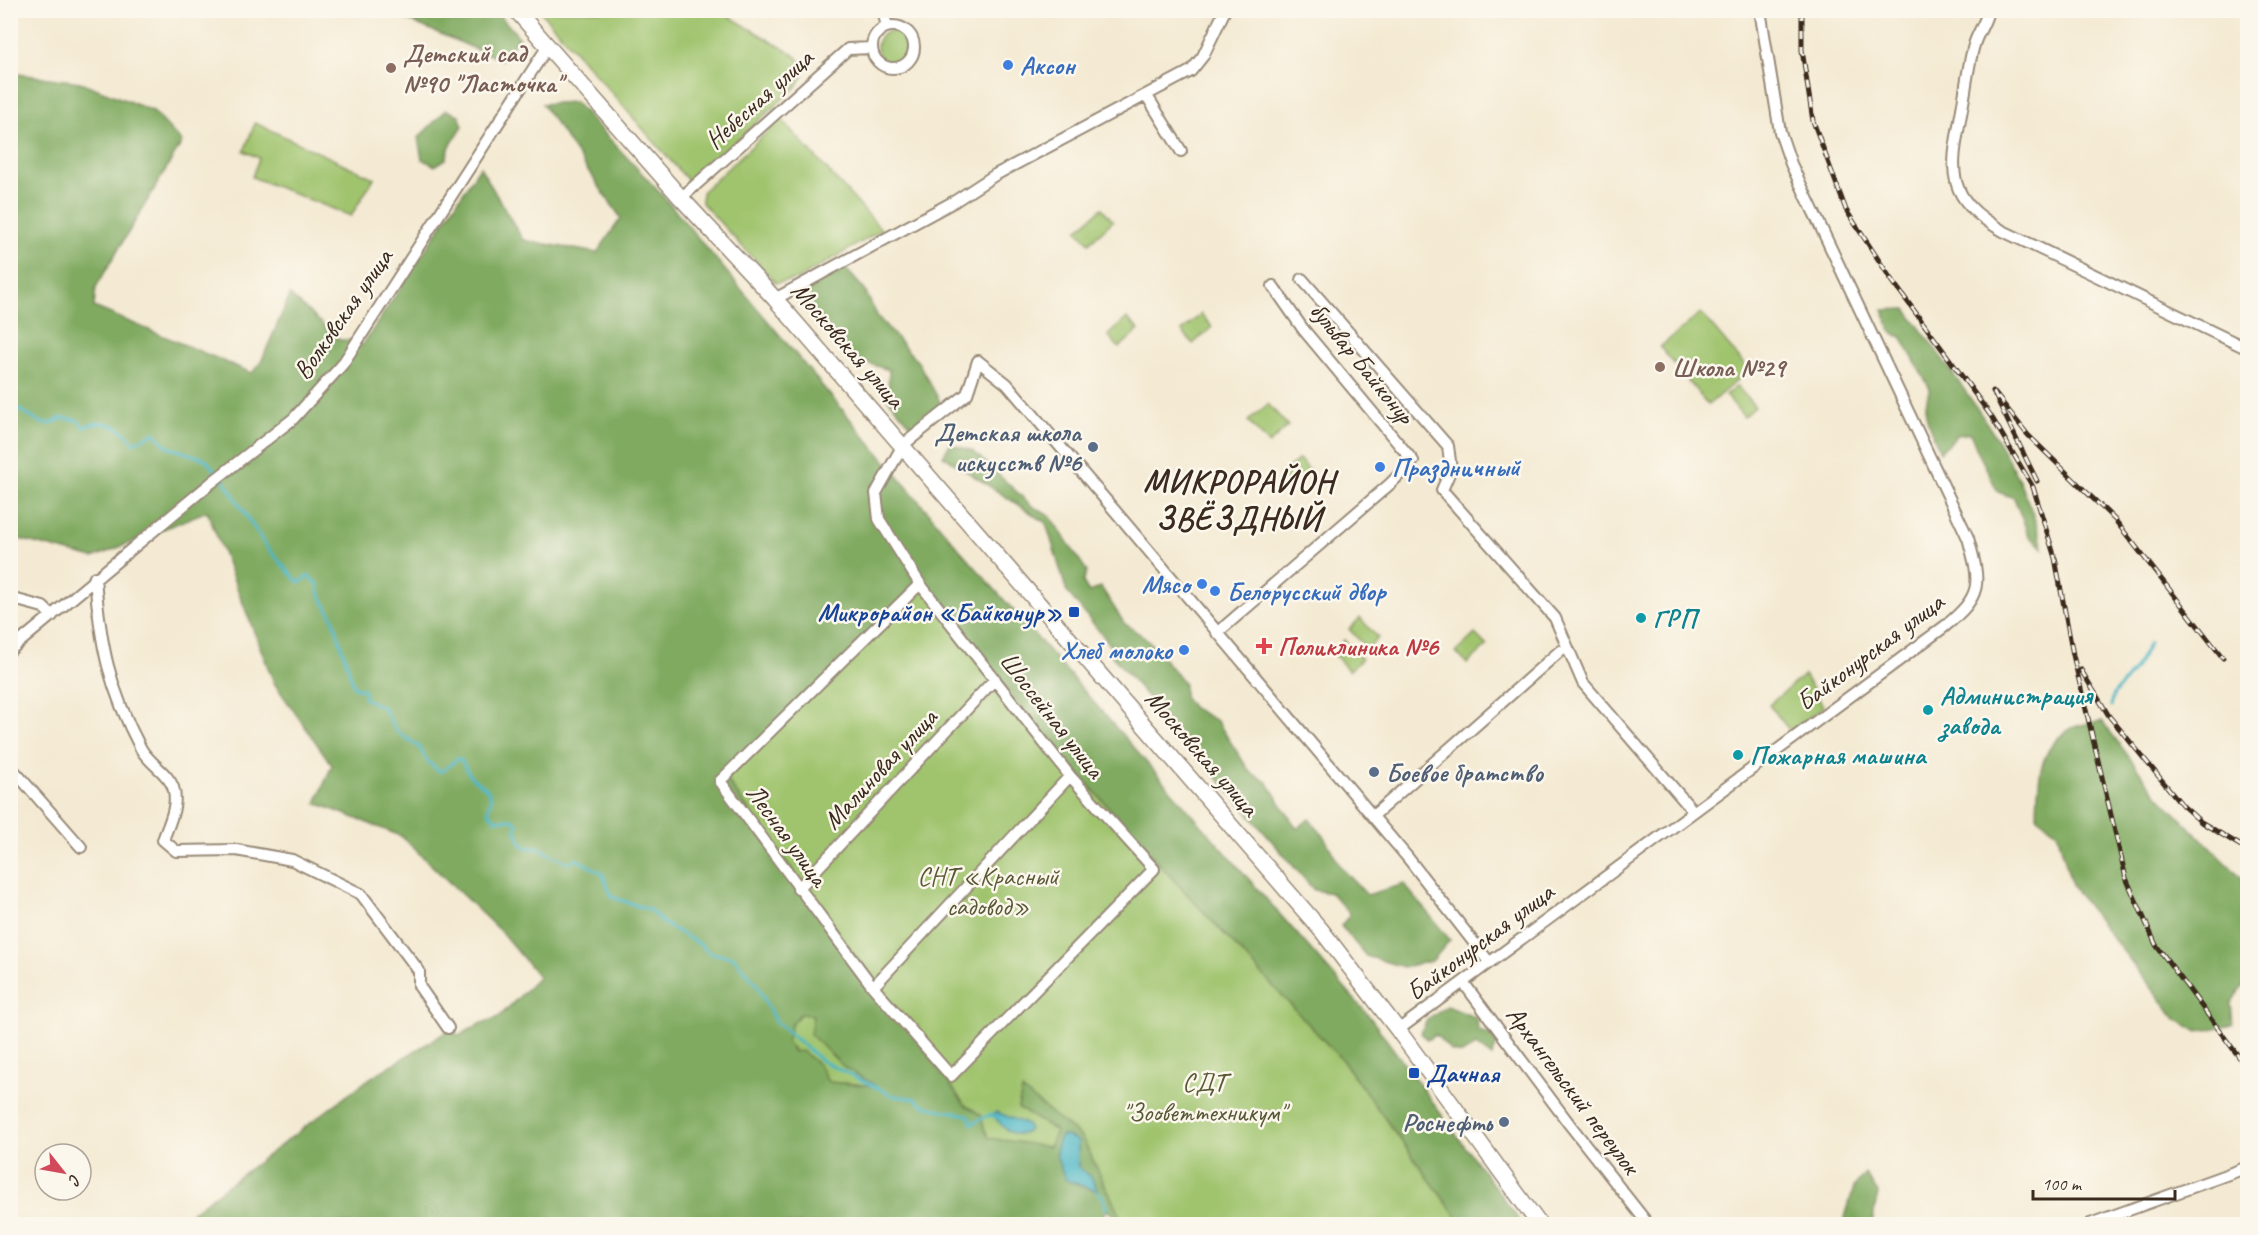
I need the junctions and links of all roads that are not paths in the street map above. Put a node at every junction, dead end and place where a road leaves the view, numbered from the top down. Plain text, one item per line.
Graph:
1 (516, 10) edge
2 (883, 10) edge
3 (1226, 10) edge
4 (1760, 10) edge
5 (1988, 10) edge
6 (887, 27) junction
7 (548, 46) junction
8 (872, 48) junction
9 (1148, 96) junction
10 (1182, 151) dead end
11 (681, 198) junction
12 (1302, 279) dead end
13 (1273, 286) dead end
14 (775, 298) junction
15 (2247, 349) edge
16 (903, 445) junction
17 (95, 577) junction
18 (920, 584) junction
19 (10, 598) edge
20 (52, 616) junction
21 (1217, 633) junction
22 (10, 650) edge
23 (1560, 651) dead end
24 (995, 679) junction
25 (10, 766) edge
26 (1070, 776) junction
27 (1693, 811) junction
28 (1373, 816) junction
29 (81, 847) dead end
30 (798, 889) junction
31 (1490, 962) junction
32 (1463, 982) junction
33 (873, 987) junction
34 (448, 1028) dead end
35 (1398, 1030) junction
36 (951, 1076) joint
37 (2247, 1167) edge
38 (1539, 1224) edge
39 (1648, 1224) edge
40 (2090, 1224) edge

1 - 7 main road, Московская улица
2 - 6 street
3 - 9 street
4 - 27 street, Байконурская улица
5 - 15 street
6 - 8 street
6 - 8 street
7 - 11 main road, Московская улица
7 - 17 street, Волковская улица
8 - 11 street, Небесная улица
9 - 10 street
9 - 14 street
11 - 14 main road, Московская улица
12 - 27 street
13 - 21 street, бульвар Байконур
14 - 16 main road, Московская улица
16 - 18 street, Шоссейная улица
16 - 21 street
16 - 35 main road, Московская улица
17 - 20 street, Волковская улица
17 - 34 street
18 - 24 street, Шоссейная улица
18 - 30 street, Лесная улица
19 - 20 street
20 - 22 street, Волковская улица
21 - 28 street
23 - 28 street
24 - 26 street, Шоссейная улица
24 - 30 street, Малиновая улица
25 - 29 street
26 - 33 street
26 - 36 street, Шоссейная улица
27 - 31 street, Байконурская улица
28 - 31 street
30 - 33 street, Лесная улица
31 - 32 street, Байконурская улица
32 - 35 street, Байконурская улица
32 - 39 street, Архангельский переулок
33 - 36 street, Лесная улица
35 - 38 main road, Московская улица
37 - 40 street

